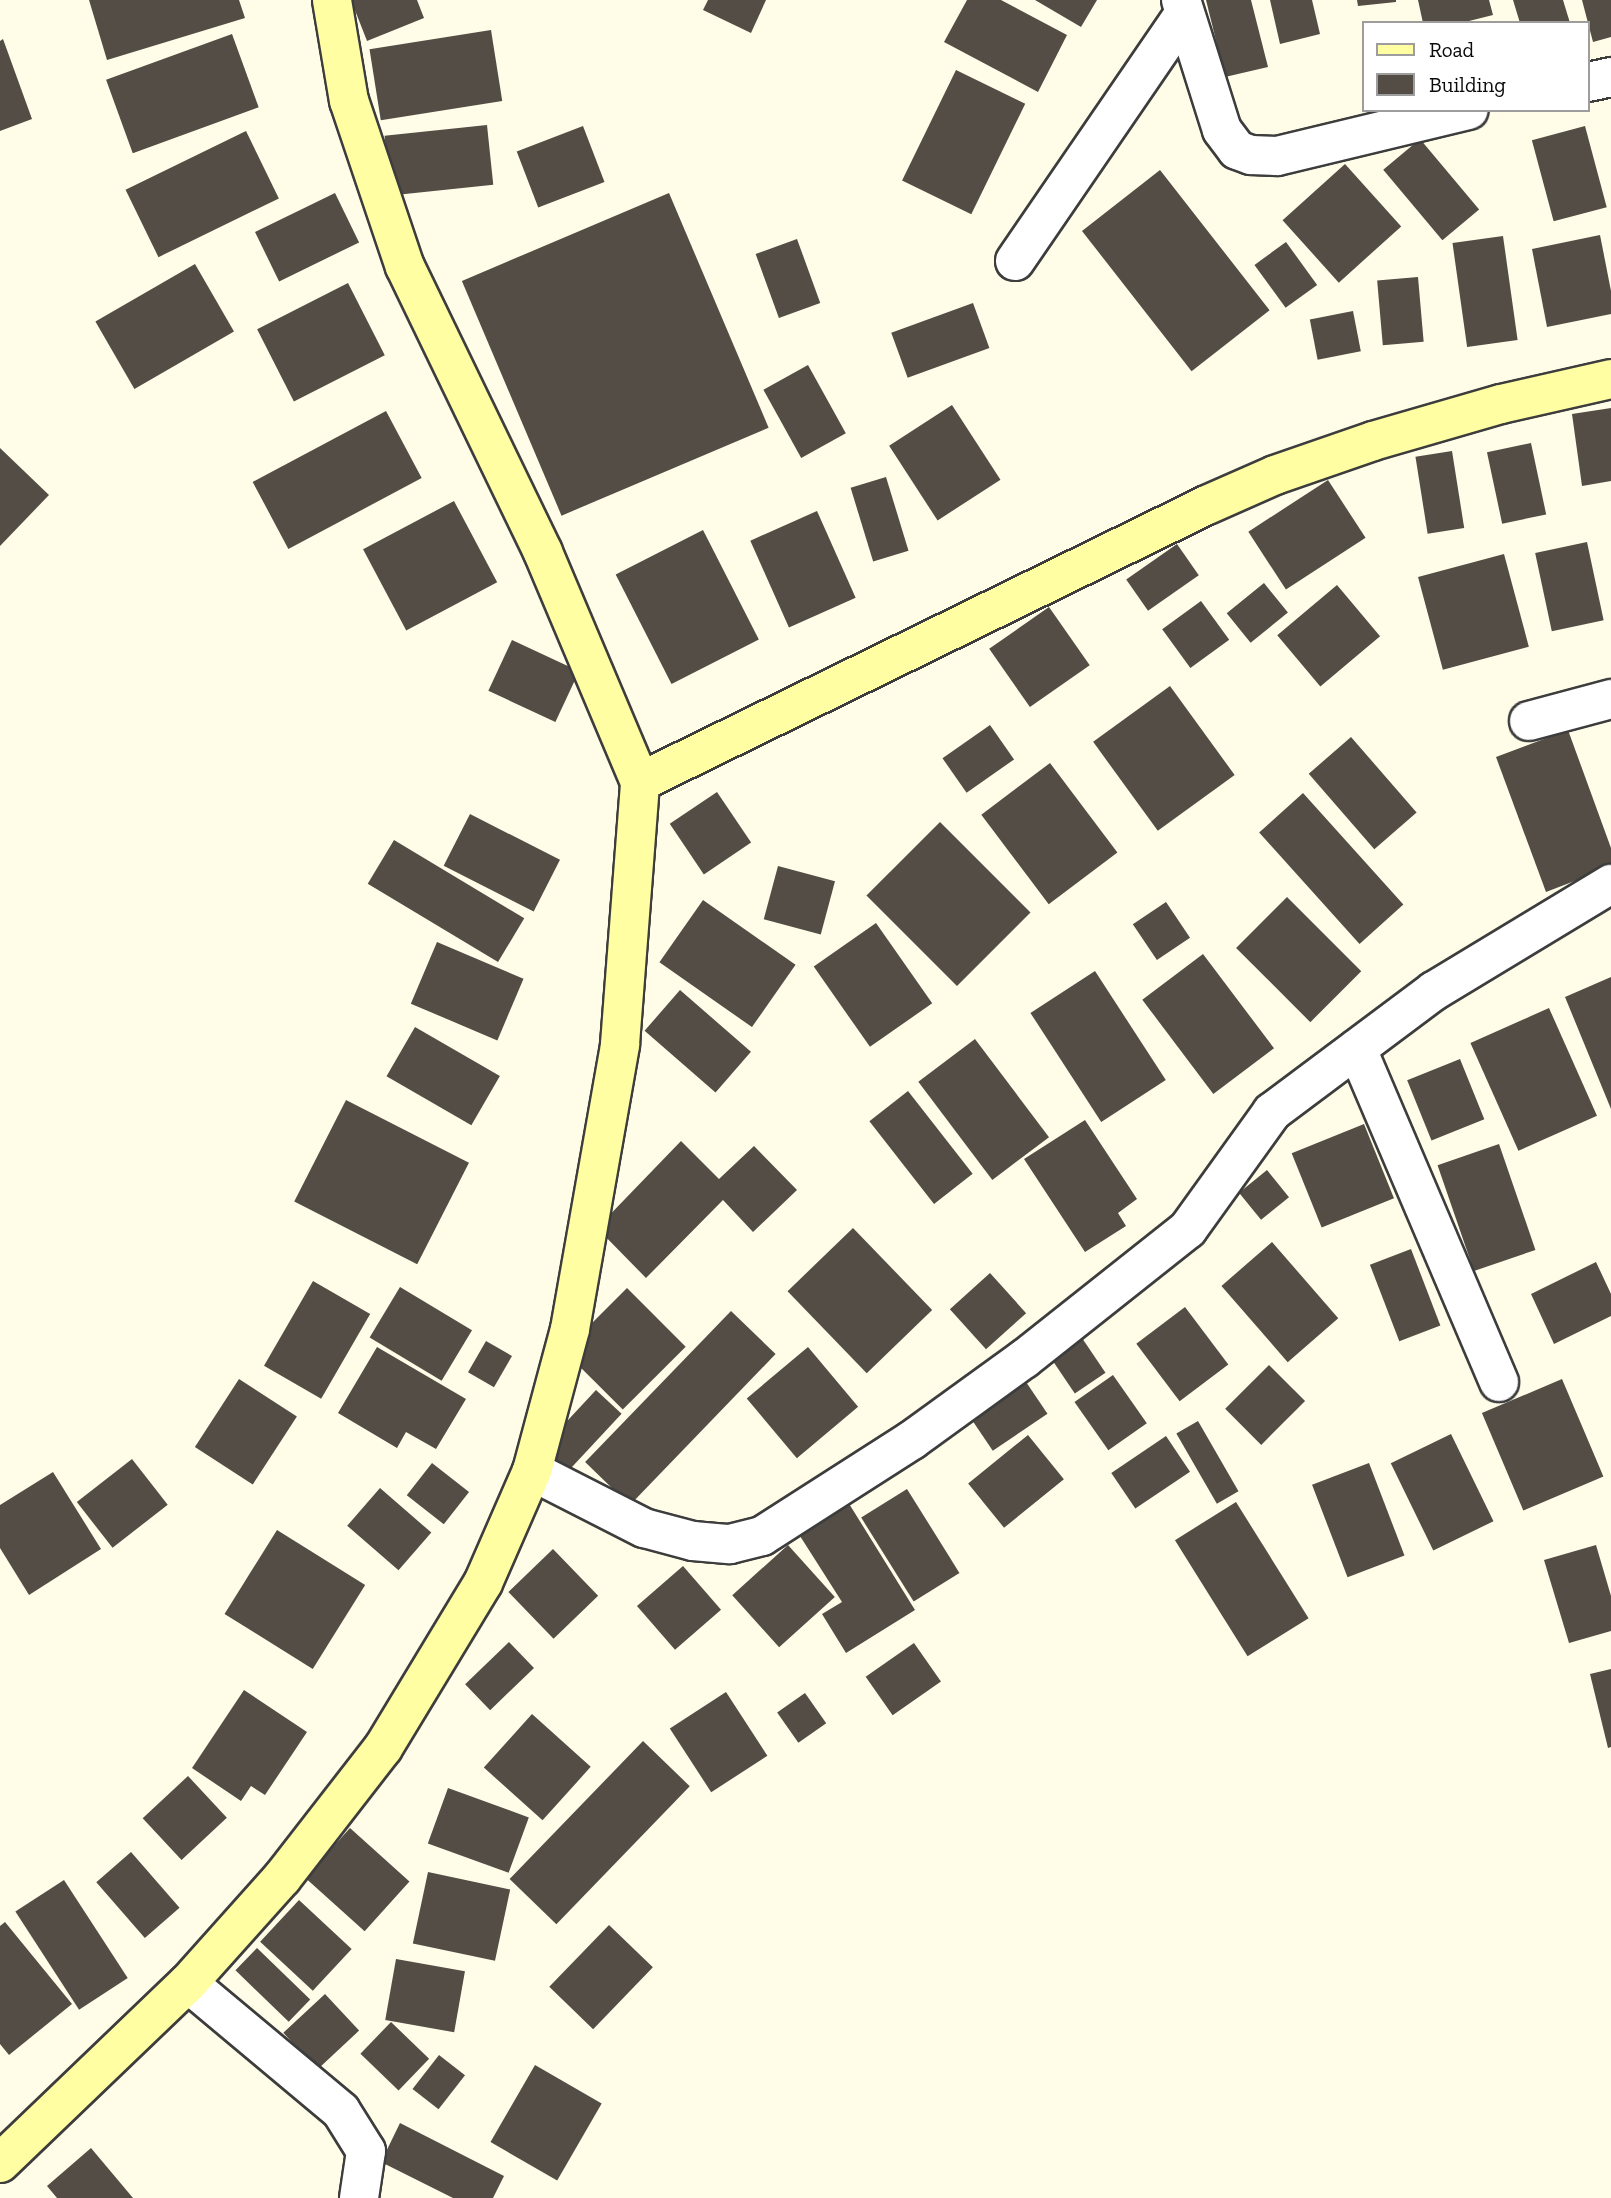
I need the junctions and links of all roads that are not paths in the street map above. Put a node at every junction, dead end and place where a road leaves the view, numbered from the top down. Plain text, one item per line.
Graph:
1 (332, 0) edge
2 (1182, 7) edge
3 (1611, 77) edge
4 (1590, 82) edge
5 (1461, 112) edge
6 (1015, 261) dead end
7 (1611, 379) edge
8 (1611, 699) edge
9 (1529, 721) dead end
10 (639, 782) junction
11 (1611, 884) edge
12 (1357, 1049) junction
13 (1499, 1382) dead end
14 (532, 1471) junction
15 (188, 1983) junction
16 (0, 2163) edge
17 (359, 2198) edge

1 - 10 street
2 - 5 street
2 - 6 street
3 - 4 street
7 - 10 street
8 - 9 street
10 - 14 street
11 - 12 street
12 - 13 street
12 - 14 street
14 - 15 street
15 - 16 street
15 - 17 street

